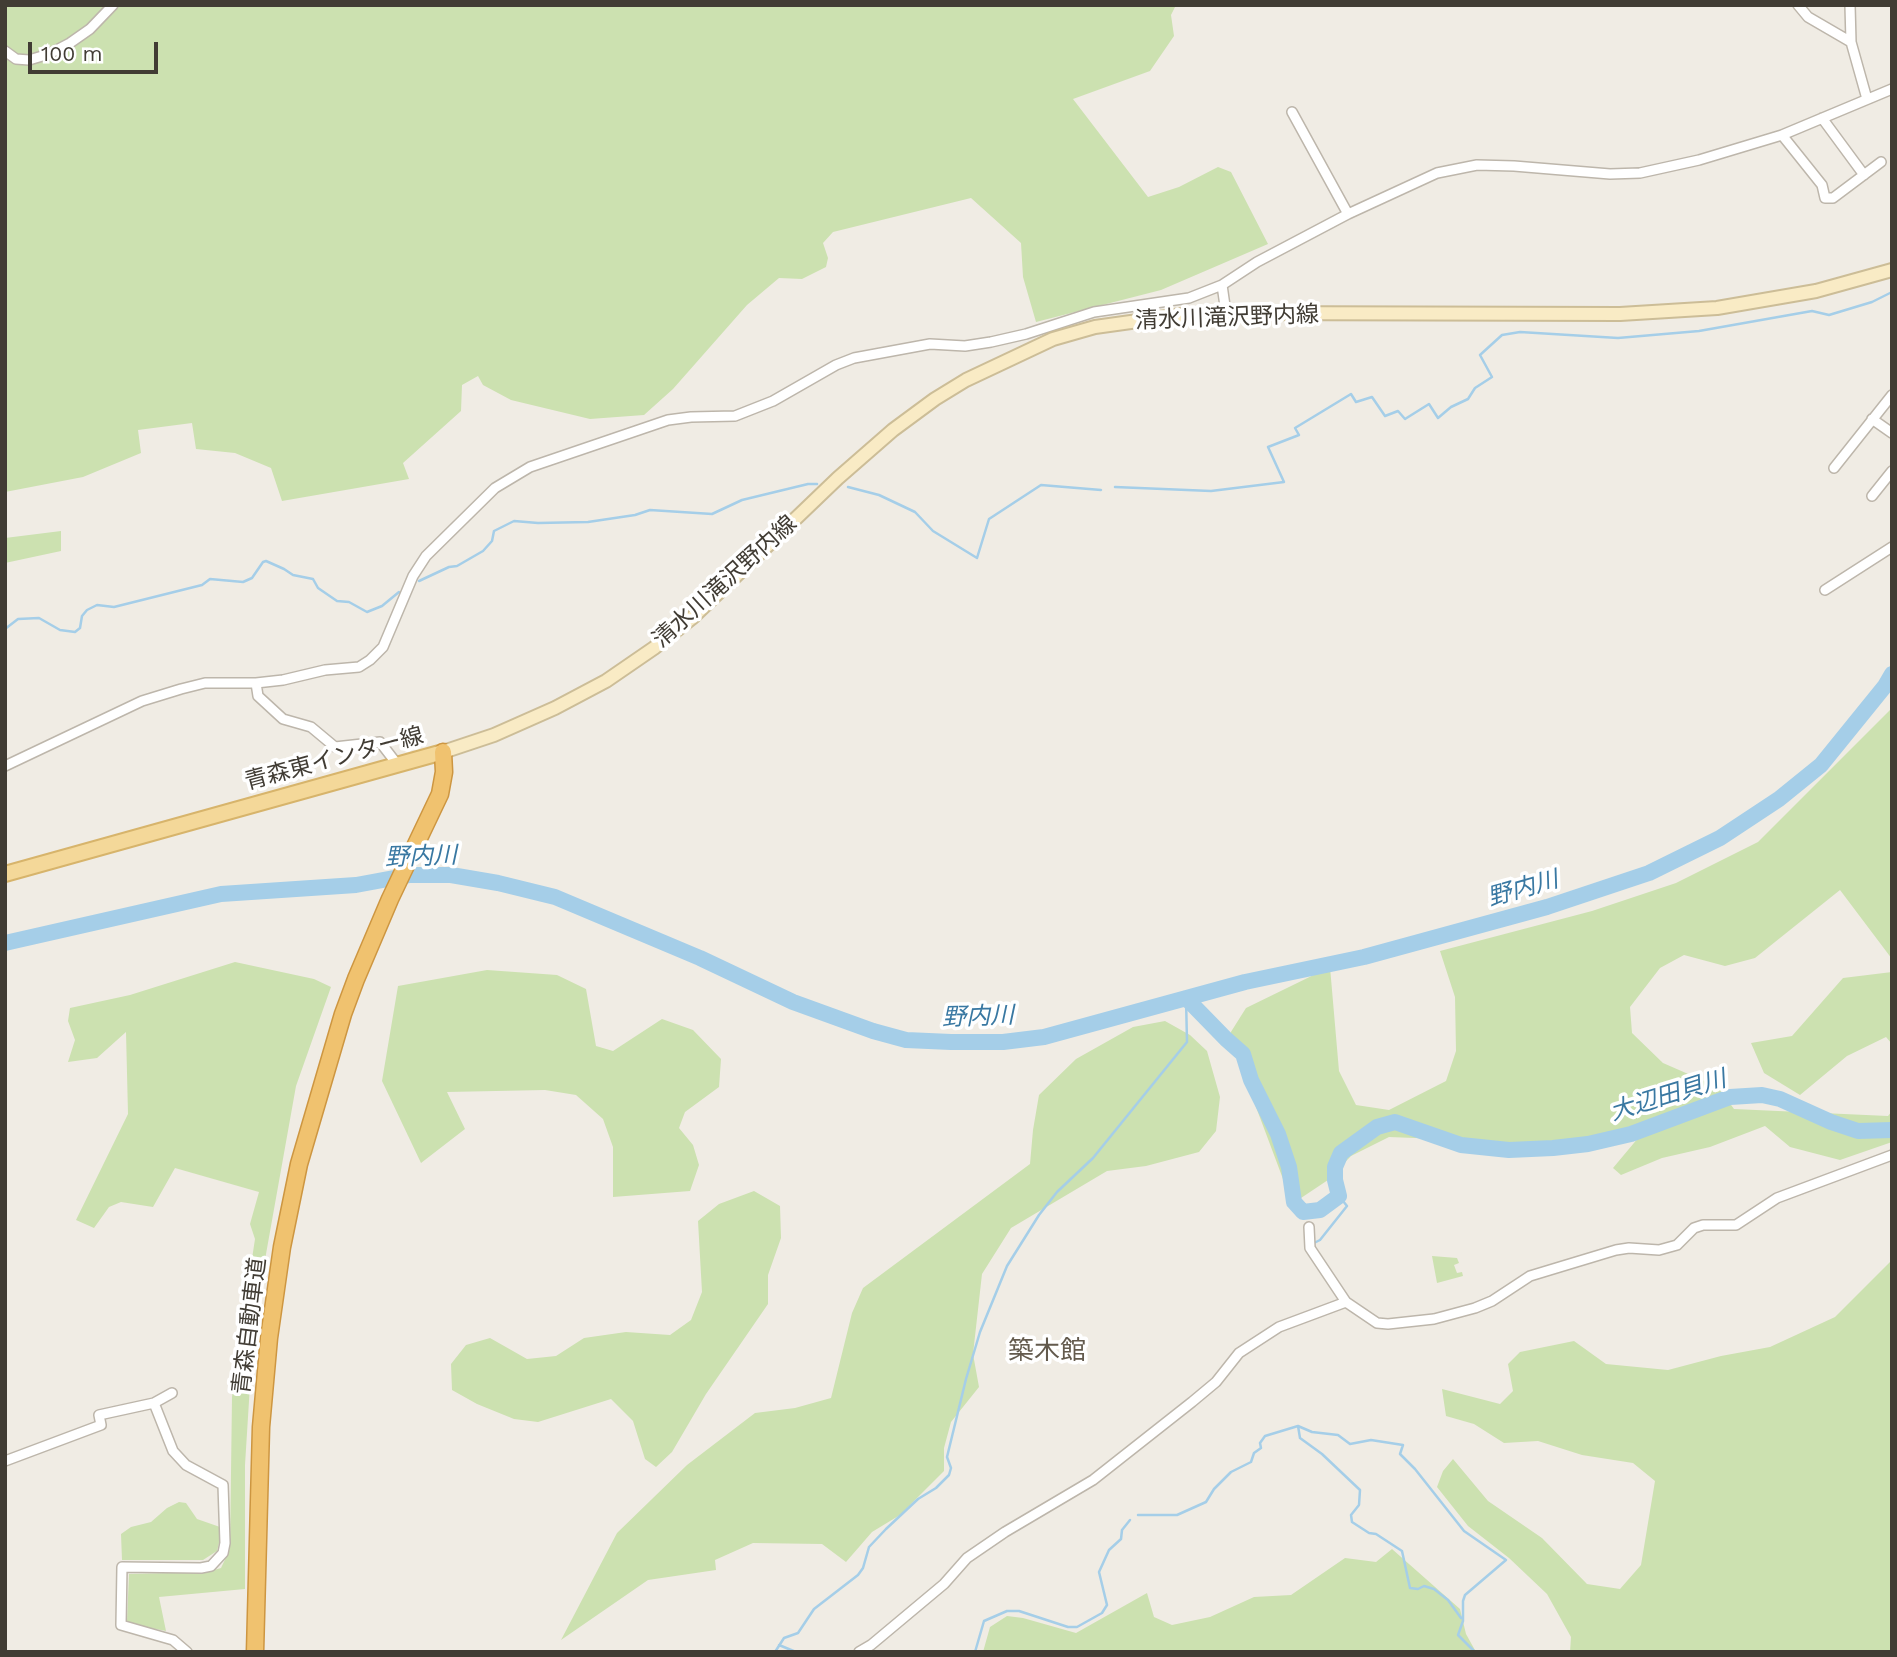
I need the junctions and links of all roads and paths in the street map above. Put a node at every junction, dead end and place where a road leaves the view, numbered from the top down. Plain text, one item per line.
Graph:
1 (113, 5) edge
2 (1798, 5) edge
3 (1850, 5) edge
4 (1851, 42) junction
5 (5, 51) edge
6 (1892, 89) edge
7 (1867, 99) junction
8 (1292, 112) dead end
9 (1822, 118) junction
10 (1782, 135) junction
11 (1881, 162) dead end
12 (1864, 175) junction
13 (1348, 214) junction
14 (1892, 270) edge
15 (1222, 285) junction
16 (1226, 313) junction
17 (1892, 395) edge
18 (1872, 419) junction
19 (1892, 433) edge
20 (1834, 468) dead end
21 (1892, 471) edge
22 (1872, 496) dead end
23 (1892, 547) edge
24 (1825, 590) dead end
25 (256, 683) junction
26 (443, 752) junction
27 (397, 764) junction
28 (5, 766) edge
29 (5, 874) edge
30 (343, 1014) joint
31 (1892, 1155) edge
32 (1309, 1227) dead end
33 (1346, 1302) junction
34 (172, 1393) dead end
35 (153, 1404) junction
36 (5, 1461) edge
37 (187, 1652) edge
38 (255, 1652) edge
39 (859, 1652) edge

1 - 5 street
2 - 4 street
3 - 4 street
4 - 7 street
6 - 7 street
7 - 9 street
8 - 13 street
9 - 10 street
9 - 12 street
10 - 12 street
10 - 13 street
11 - 12 street
13 - 15 street
14 - 16 main road, 清水川滝沢野内線
15 - 16 street
15 - 25 street
16 - 26 main road, 清水川滝沢野内線
17 - 18 street
18 - 19 street
18 - 20 street
21 - 22 street
23 - 24 street
25 - 27 street
25 - 28 street
26 - 27 main road, 青森東インター線
26 - 30 highway, 青森東インター線
27 - 29 main road, 青森東インター線
30 - 38 highway, 青森自動車道
31 - 33 street
32 - 33 street
33 - 39 street
34 - 35 street
35 - 36 street
35 - 37 street

